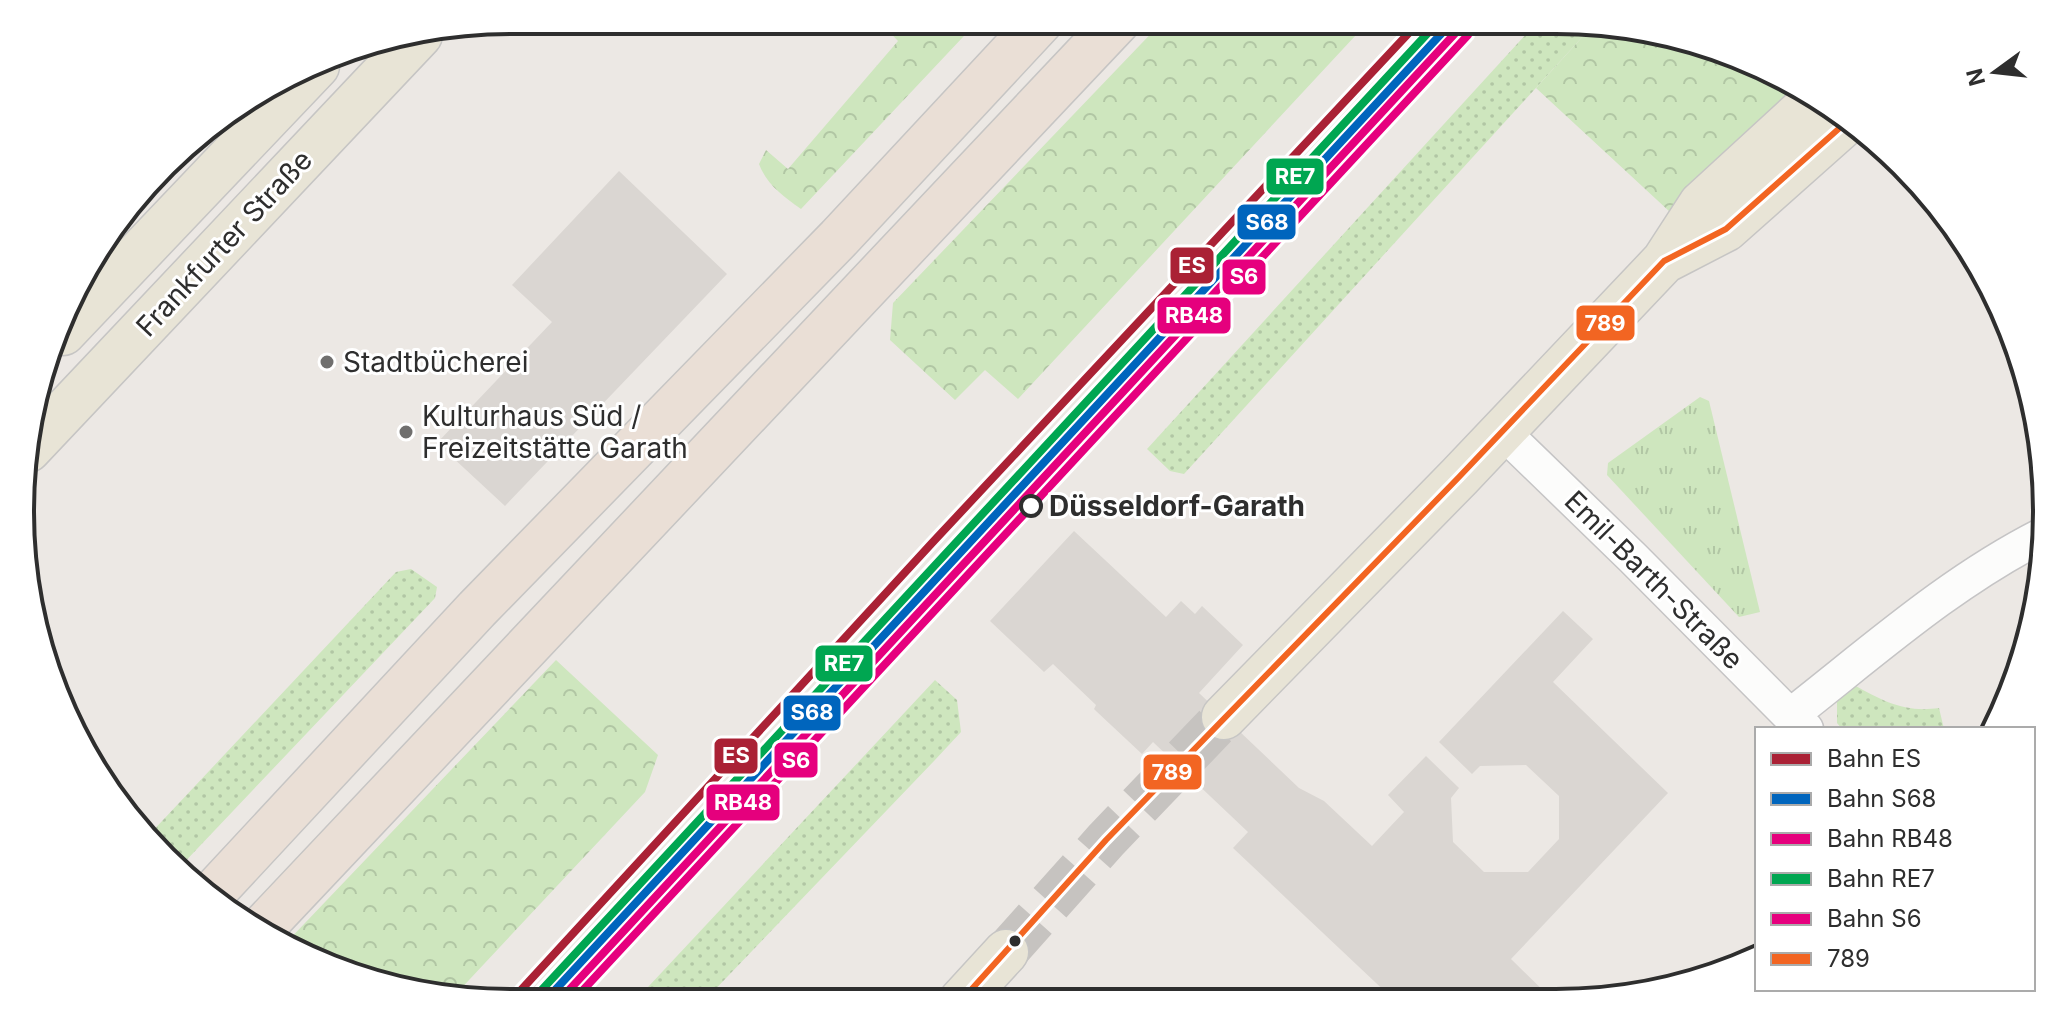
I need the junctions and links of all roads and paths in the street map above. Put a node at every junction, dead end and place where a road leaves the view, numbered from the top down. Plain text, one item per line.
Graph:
1 (1029, 34) edge
2 (1106, 34) edge
3 (411, 45) edge
4 (301, 82) edge
5 (1808, 106) edge
6 (1840, 128) edge
7 (1664, 261) junction
8 (73, 323) edge
9 (1502, 431) junction
10 (40, 437) edge
11 (2032, 541) edge
12 (1224, 717) tunnel mouth
13 (1798, 723) edge
14 (218, 888) edge
15 (268, 922) edge
16 (1006, 952) tunnel mouth
17 (972, 989) edge

1 - 14 highway
2 - 15 highway
3 - 10 main road, Frankfurter Straße
4 - 8 main road, Frankfurter Straße
5 - 7 main road
6 - 7 main road
7 - 9 main road
9 - 12 main road
9 - 13 street, Emil-Barth-Straße
11 - 13 street
16 - 17 main road

